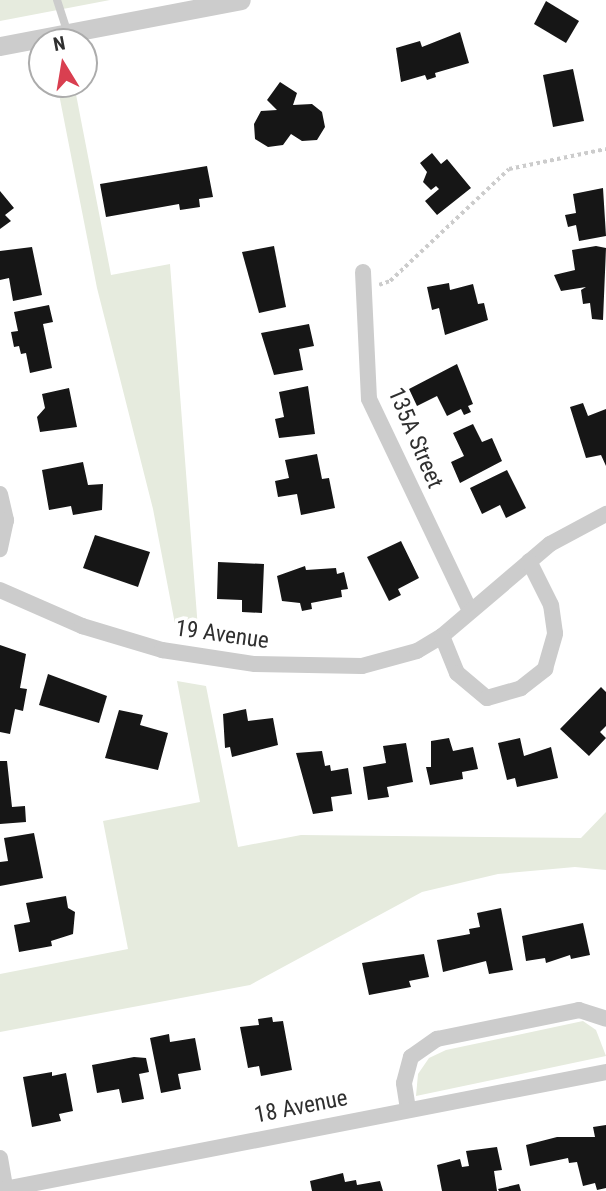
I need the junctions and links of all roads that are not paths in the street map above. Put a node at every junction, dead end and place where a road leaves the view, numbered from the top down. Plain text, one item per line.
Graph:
1 (57, 0) edge
2 (241, 0) edge
3 (66, 28) edge
4 (94, 28) edge
5 (28, 41) edge
6 (0, 46) edge
7 (363, 272) dead end
8 (0, 494) edge
9 (606, 514) edge
10 (0, 549) edge
11 (529, 561) junction
12 (0, 590) edge
13 (470, 611) junction
14 (442, 636) junction
15 (606, 1019) edge
16 (606, 1072) edge
17 (408, 1110) junction
18 (0, 1158) edge
19 (3, 1188) edge

1 - 3 lane
2 - 4 street
5 - 6 street
7 - 13 street, 135A Street
8 - 10 street
9 - 11 street, 19 Avenue
11 - 13 street, 19 Avenue
11 - 14 street
12 - 14 street, 19 Avenue
13 - 14 street, 19 Avenue
15 - 17 street
16 - 17 street, 18 Avenue
17 - 19 street, 18 Avenue
18 - 19 street

